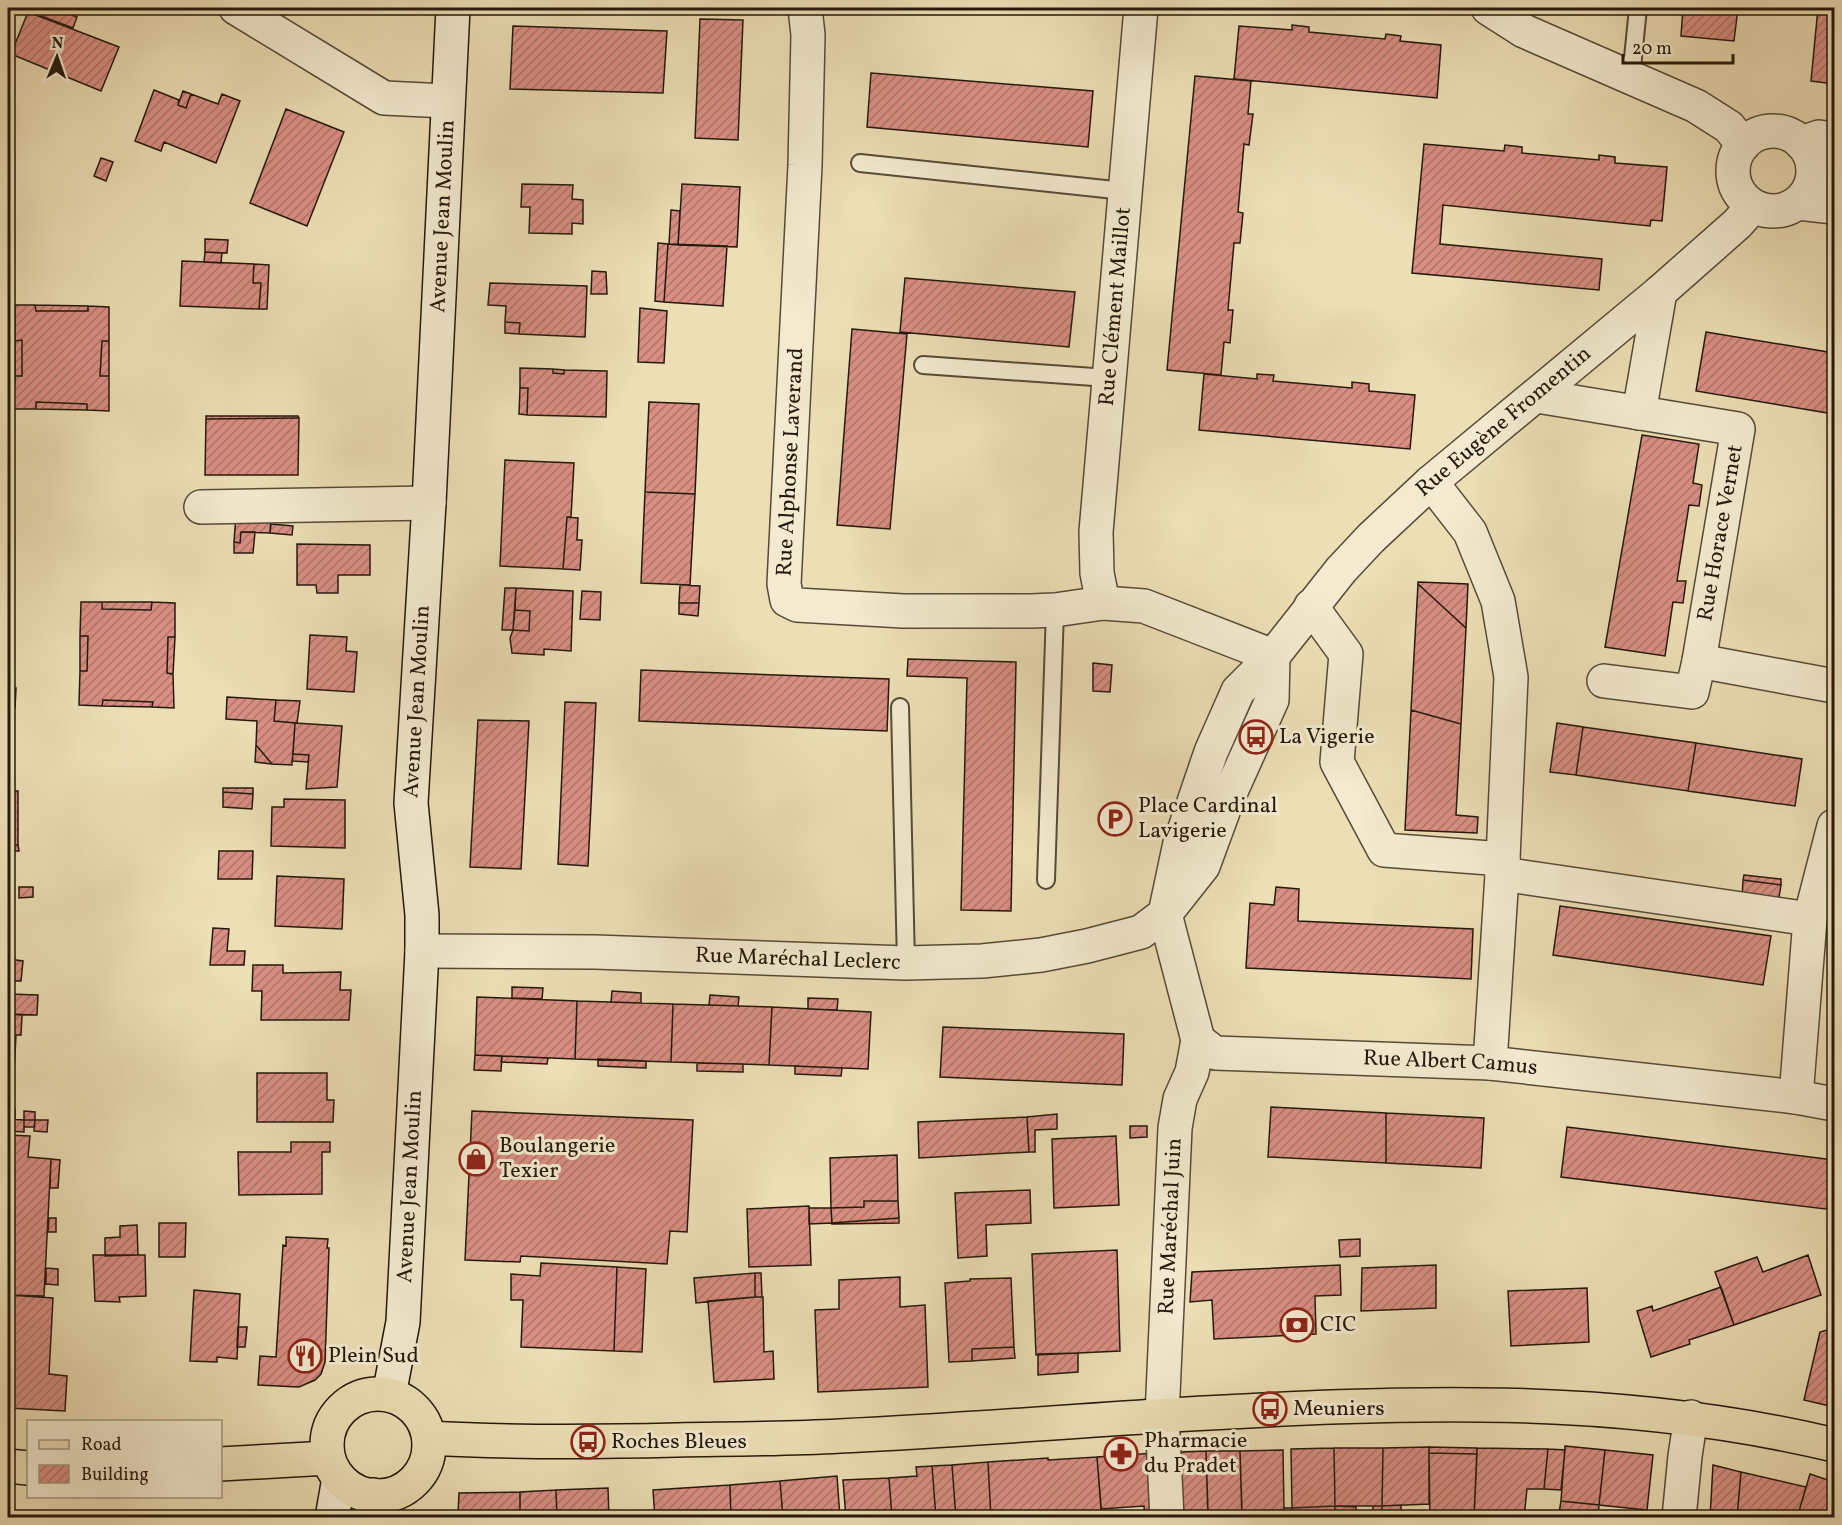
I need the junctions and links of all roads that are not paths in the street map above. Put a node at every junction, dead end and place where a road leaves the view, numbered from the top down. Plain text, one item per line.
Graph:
1 (236, 8) edge
2 (453, 8) edge
3 (805, 8) edge
4 (1141, 8) edge
5 (1488, 8) edge
6 (1638, 8) edge
7 (1631, 78) junction
8 (447, 101) junction
9 (1834, 139) edge
10 (1801, 143) junction
11 (1743, 145) junction
12 (860, 162) dead end
13 (1124, 191) junction
14 (1798, 203) junction
15 (1754, 206) junction
16 (1834, 207) edge
17 (1660, 292) junction
18 (923, 365) dead end
19 (1108, 378) junction
20 (1537, 396) junction
21 (1639, 413) junction
22 (1431, 482) junction
23 (429, 503) junction
24 (201, 507) dead end
25 (1103, 603) junction
26 (1311, 606) junction
27 (1054, 609) junction
28 (1273, 656) junction
29 (1699, 661) junction
30 (1604, 681) dead end
31 (1834, 686) edge
32 (900, 707) dead end
33 (1834, 826) edge
34 (1502, 866) junction
35 (1046, 880) dead end
36 (1165, 914) junction
37 (1810, 919) junction
38 (422, 951) junction
39 (906, 963) junction
40 (1198, 1040) junction
41 (1490, 1063) junction
42 (1796, 1097) junction
43 (1834, 1104) edge
44 (389, 1395) junction
45 (1162, 1416) junction
46 (1691, 1418) junction
47 (429, 1438) junction
48 (1834, 1445) edge
49 (222, 1464) edge
50 (8, 1466) edge
51 (27, 1468) edge
52 (334, 1468) junction
53 (373, 1506) edge
54 (332, 1518) edge
55 (1167, 1518) edge
56 (1679, 1518) edge

1 - 8 street
2 - 8 street, Avenue Jean Moulin
3 - 27 street, Rue Alphonse Laverand
4 - 13 street, Rue Clément Maillot
5 - 7 street
6 - 7 lane
7 - 11 street
8 - 23 street, Avenue Jean Moulin
9 - 10 street
10 - 11 street
10 - 14 street
11 - 15 street
12 - 13 lane
13 - 19 street, Rue Clément Maillot
14 - 15 street
14 - 16 street
15 - 17 street, Rue Eugène Fromentin
17 - 20 street, Rue Eugène Fromentin
17 - 21 street
18 - 19 lane
19 - 25 street, Rue Clément Maillot
20 - 21 street, Rue Horace Vernet
20 - 22 street, Rue Eugène Fromentin
21 - 29 street, Rue Horace Vernet
22 - 26 street, Rue Eugène Fromentin
22 - 34 street
23 - 24 street
23 - 38 street, Avenue Jean Moulin
25 - 27 street, Rue Alphonse Laverand
25 - 28 street, Rue Alphonse Laverand
26 - 28 street, Rue Eugène Fromentin
26 - 34 street
27 - 35 lane
28 - 36 street
29 - 30 street, Rue Horace Vernet
29 - 31 street
32 - 39 lane
33 - 37 street
34 - 37 street
34 - 41 street
36 - 39 street, Rue Maréchal Leclerc
36 - 40 street
37 - 42 street
38 - 39 street, Rue Maréchal Leclerc
38 - 44 street, Avenue Jean Moulin
40 - 41 street, Rue Albert Camus
40 - 45 street, Rue Maréchal Juin
41 - 42 street, Rue Albert Camus
42 - 43 street, Rue Albert Camus
44 - 47 main road
44 - 52 main road
45 - 46 main road
45 - 47 main road
45 - 55 street, Rue Maréchal Juin
46 - 48 main road
46 - 56 street
47 - 53 main road
49 - 52 main road
50 - 51 main road
52 - 53 main road
52 - 54 street

